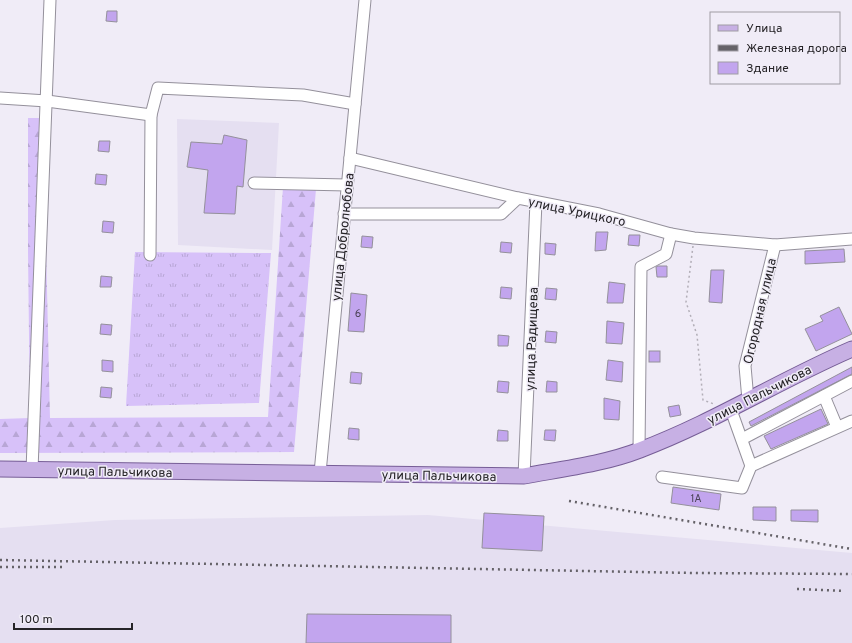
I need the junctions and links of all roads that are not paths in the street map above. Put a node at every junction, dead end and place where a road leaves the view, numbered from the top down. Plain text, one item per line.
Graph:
1 (50, 0) edge
2 (365, 0) edge
3 (0, 98) edge
4 (47, 101) junction
5 (355, 104) junction
6 (150, 115) junction
7 (350, 158) junction
8 (254, 183) dead end
9 (347, 185) junction
10 (518, 198) junction
11 (536, 202) junction
12 (344, 214) junction
13 (671, 234) junction
14 (852, 239) edge
15 (775, 245) junction
16 (150, 255) dead end
17 (852, 349) edge
18 (852, 381) edge
19 (824, 396) junction
20 (748, 400) junction
21 (732, 410) junction
22 (852, 421) edge
23 (837, 427) junction
24 (742, 439) junction
25 (639, 450) junction
26 (751, 466) junction
27 (0, 469) edge
28 (32, 470) junction
29 (320, 473) junction
30 (524, 476) junction
31 (662, 477) dead end

1 - 4 street
2 - 5 street, улица Добролюбова
3 - 4 street
4 - 6 street
4 - 28 street
5 - 6 street
5 - 7 street, улица Добролюбова
6 - 16 street
7 - 9 street, улица Добролюбова
7 - 10 street
8 - 9 street
9 - 12 street, улица Добролюбова
10 - 11 street, улица Урицкого
10 - 12 street, улица Урицкого
11 - 13 street, улица Урицкого
11 - 30 street, улица Радищева
12 - 29 street, улица Добролюбова
13 - 15 street, улица Урицкого
13 - 25 street
14 - 15 street, улица Урицкого
15 - 20 street, Огородная улица
17 - 20 main road, улица Пальчикова
18 - 19 street
19 - 23 street
19 - 24 street
20 - 21 main road, улица Пальчикова
21 - 24 street
21 - 25 main road, улица Пальчикова
22 - 23 street
23 - 26 street
24 - 26 street
25 - 30 main road, улица Пальчикова
26 - 31 street
27 - 28 main road, улица Пальчикова
28 - 29 main road, улица Пальчикова
29 - 30 main road, улица Пальчикова

